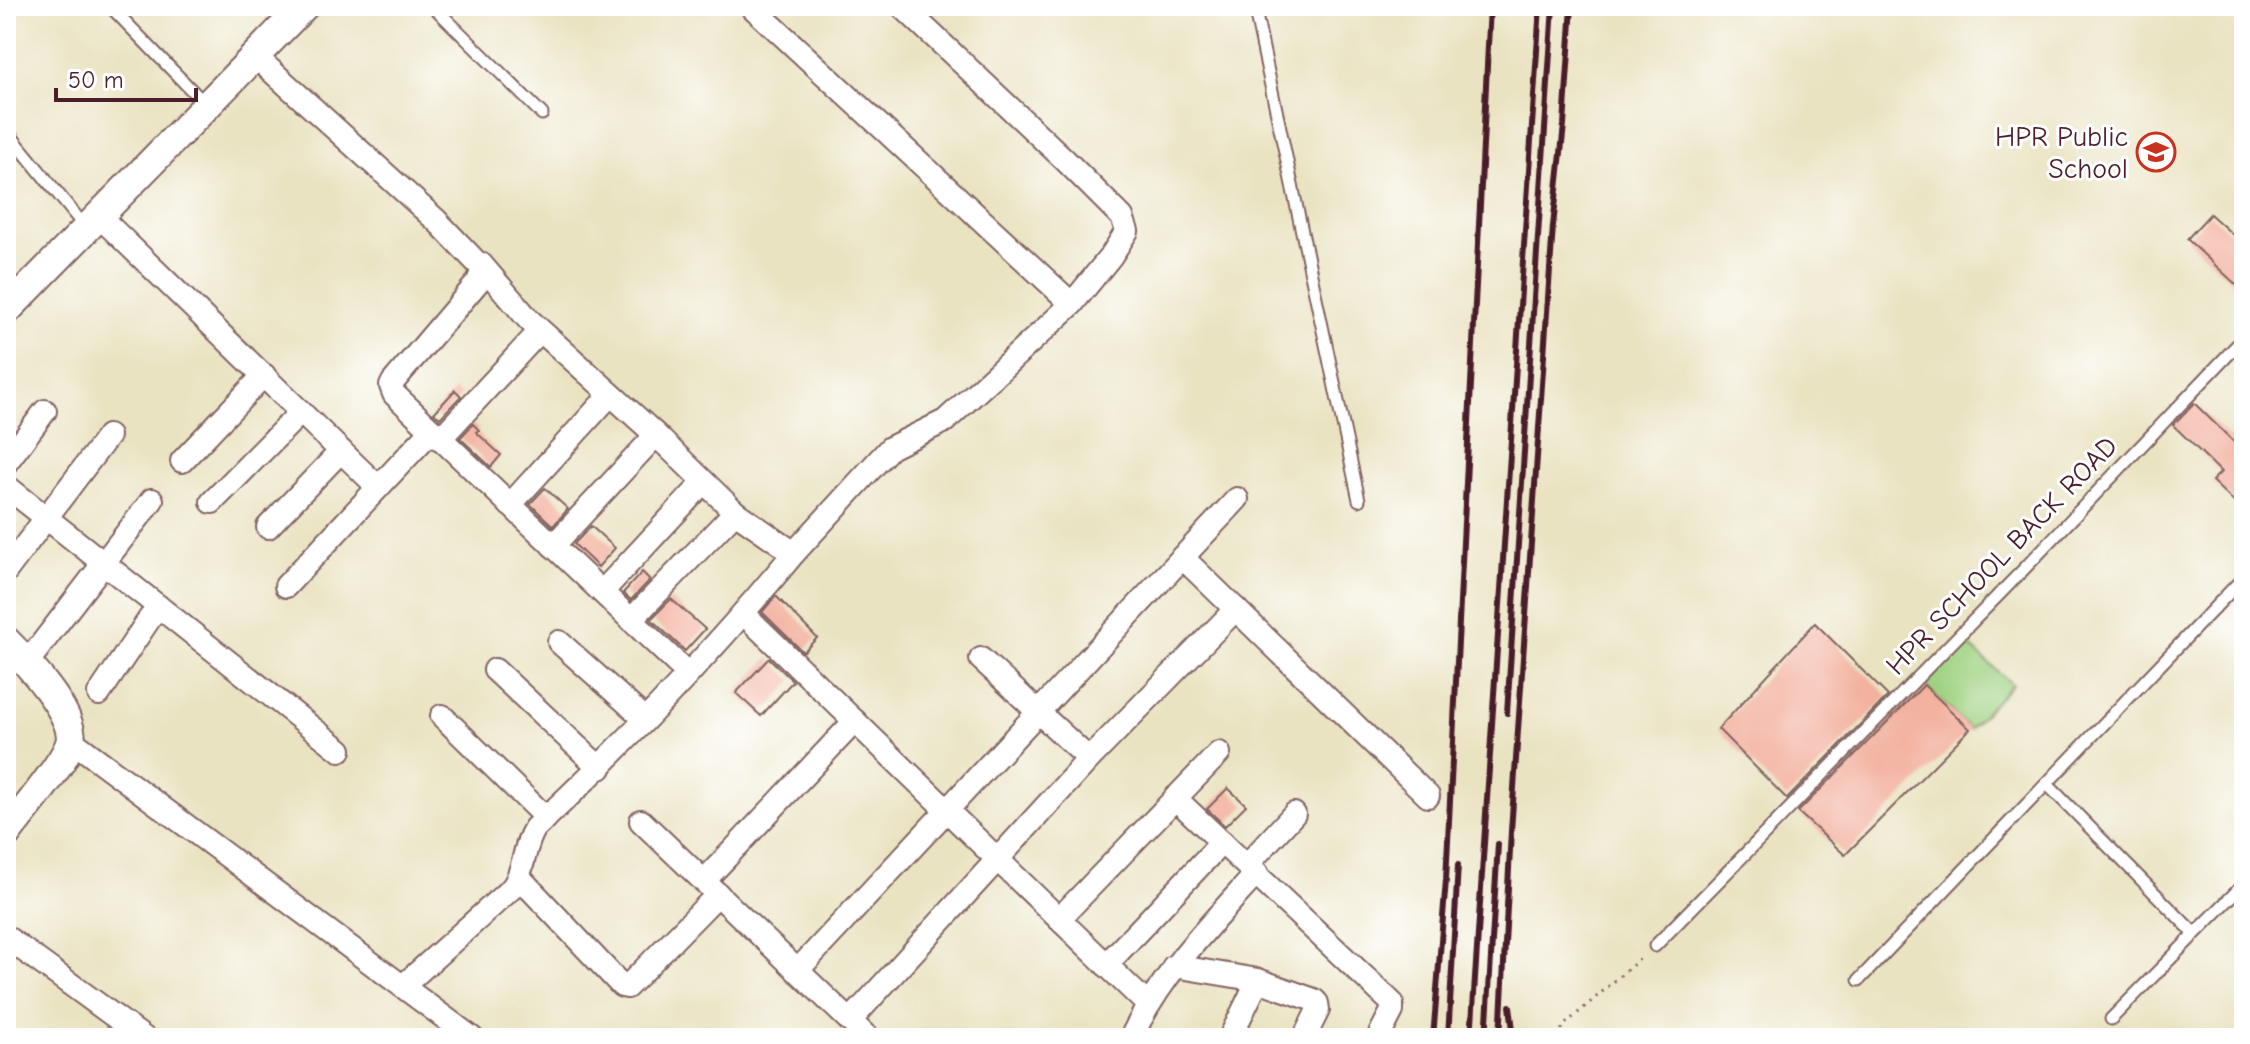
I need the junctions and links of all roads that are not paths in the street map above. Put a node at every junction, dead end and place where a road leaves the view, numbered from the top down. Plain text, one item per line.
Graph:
1 (110, 6) edge
2 (304, 6) edge
3 (433, 6) edge
4 (902, 6) edge
5 (1254, 6) edge
6 (756, 8) edge
7 (255, 56) junction
8 (206, 105) junction
9 (542, 114) dead end
10 (6, 130) edge
11 (92, 221) junction
12 (481, 264) junction
13 (1072, 304) junction
14 (6, 311) edge
15 (540, 331) junction
16 (2244, 338) edge
17 (264, 375) junction
18 (610, 395) junction
19 (45, 411) dead end
20 (301, 412) junction
21 (436, 434) junction
22 (656, 435) junction
23 (108, 436) dead end
24 (341, 451) junction
25 (182, 461) dead end
26 (6, 463) edge
27 (704, 482) junction
28 (6, 486) edge
29 (378, 487) junction
30 (1237, 499) dead end
31 (152, 500) dead end
32 (1359, 500) dead end
33 (212, 502) dead end
34 (510, 505) junction
35 (735, 512) junction
36 (47, 518) junction
37 (268, 527) dead end
38 (553, 546) junction
39 (794, 553) junction
40 (1182, 557) junction
41 (104, 563) junction
42 (6, 571) edge
43 (2244, 577) edge
44 (286, 586) dead end
45 (602, 592) junction
46 (158, 606) junction
47 (1236, 609) junction
48 (744, 614) junction
49 (631, 620) junction
50 (6, 641) edge
51 (559, 642) dead end
52 (981, 659) dead end
53 (27, 663) junction
54 (495, 670) dead end
55 (687, 673) junction
56 (99, 694) dead end
57 (1038, 710) junction
58 (442, 716) dead end
59 (645, 719) junction
60 (855, 721) junction
61 (71, 740) junction
62 (340, 750) dead end
63 (1219, 753) dead end
64 (1089, 759) junction
65 (600, 768) junction
66 (2047, 784) junction
67 (1428, 796) dead end
68 (1175, 798) junction
69 (947, 809) junction
70 (1294, 814) dead end
71 (546, 818) junction
72 (641, 821) dead end
73 (6, 834) edge
74 (1222, 842) junction
75 (996, 858) junction
76 (1252, 869) junction
77 (519, 877) junction
78 (2244, 884) edge
79 (711, 888) junction
80 (1059, 919) junction
81 (2194, 933) junction
82 (6, 937) edge
83 (1655, 946) road end
84 (1106, 965) junction
85 (1174, 966) junction
86 (797, 971) junction
87 (1258, 980) junction
88 (1859, 980) dead end
89 (403, 986) junction
90 (1148, 1005) junction
91 (2111, 1019) dead end
92 (850, 1021) junction
93 (1139, 1035) edge
94 (144, 1038) edge
95 (472, 1038) edge
96 (868, 1038) edge
97 (1230, 1038) edge
98 (1304, 1038) edge
99 (1378, 1038) edge

1 - 8 lane
2 - 7 street
3 - 9 lane
4 - 13 street
5 - 32 lane
6 - 13 street
7 - 8 street
7 - 12 street
8 - 11 street
10 - 11 lane
11 - 14 street
11 - 17 street
12 - 15 street
12 - 21 street
13 - 39 street
15 - 18 street
15 - 21 street
16 - 83 lane, HPR SCHOOL BACK ROAD
17 - 20 street
17 - 25 street
18 - 22 street
18 - 34 street
19 - 26 street
20 - 24 street
20 - 33 street
21 - 29 street
21 - 34 street
22 - 27 street
22 - 38 street
23 - 36 street
24 - 29 street
24 - 37 street
27 - 35 street
27 - 45 street
28 - 36 street
29 - 44 street
30 - 40 street
31 - 41 street
34 - 38 street
35 - 39 street
35 - 49 street
36 - 41 street
36 - 42 street
38 - 45 street
39 - 48 street
40 - 47 street
40 - 57 street
41 - 46 street
41 - 53 street
43 - 66 lane
45 - 49 street
46 - 56 street
46 - 62 street
47 - 64 street
47 - 67 street
48 - 55 street
48 - 60 street
49 - 55 street
50 - 53 street
51 - 59 street
52 - 57 street
53 - 61 street
54 - 65 street
55 - 59 street
57 - 64 street
57 - 69 street
58 - 71 street
59 - 65 street
60 - 69 street
60 - 79 street
61 - 73 street
61 - 89 street
63 - 68 street
64 - 75 street
65 - 71 street
66 - 81 lane
66 - 88 lane
68 - 74 street
68 - 80 street
69 - 75 street
69 - 86 street
70 - 76 street
71 - 77 street
72 - 79 street
74 - 76 street
74 - 84 street
75 - 80 street
75 - 92 street
76 - 85 street
76 - 99 street
77 - 79 street
77 - 89 street
78 - 81 lane
79 - 86 street
80 - 84 street
81 - 91 lane
82 - 94 street
84 - 90 street
85 - 87 street
85 - 90 street
86 - 92 street
87 - 97 street
87 - 98 street
89 - 95 street
90 - 93 street
92 - 96 street

